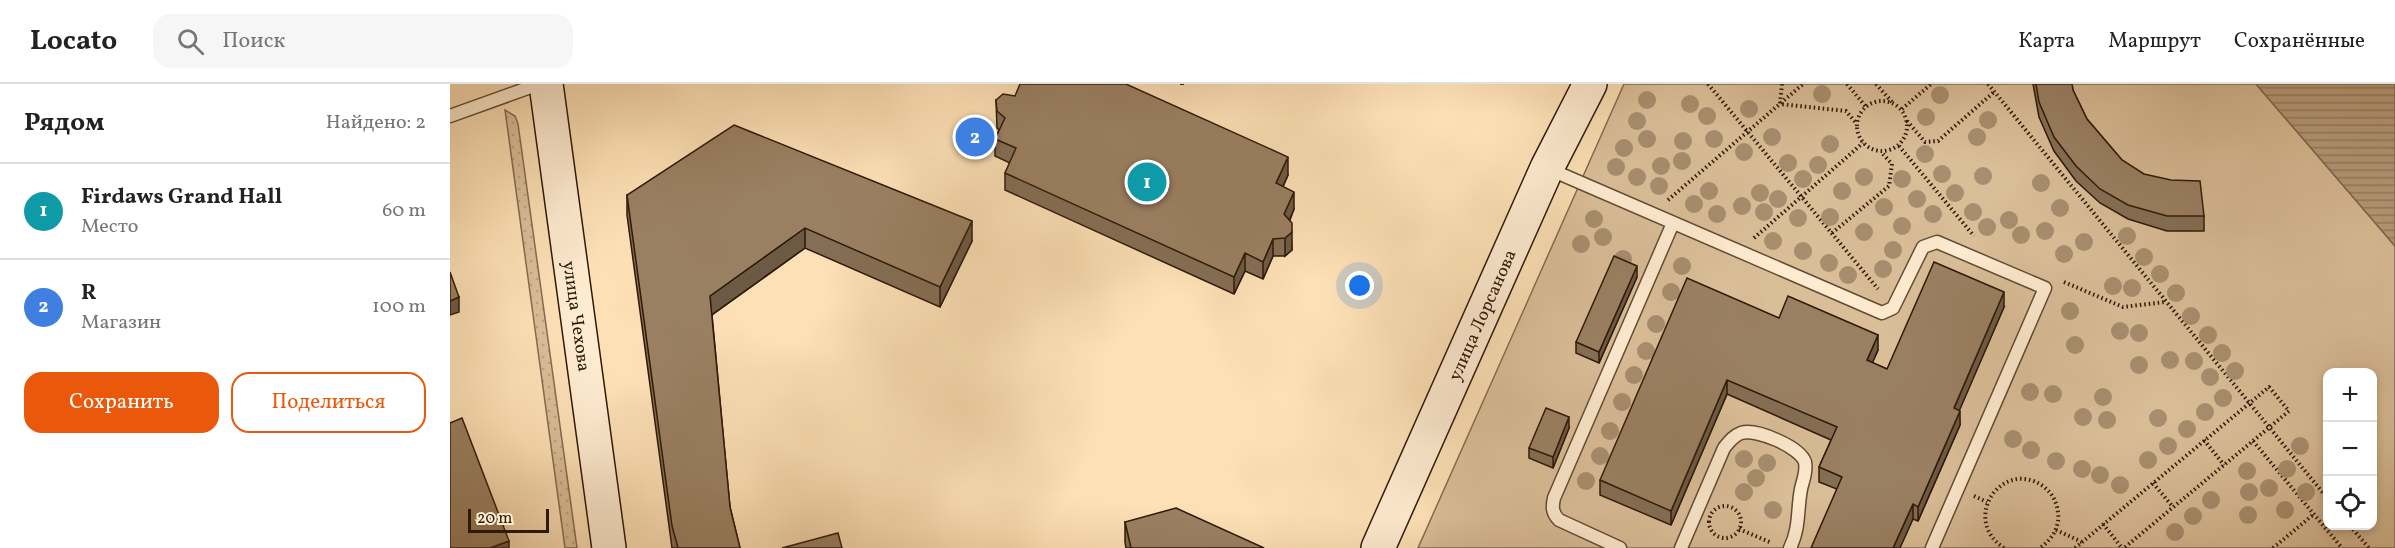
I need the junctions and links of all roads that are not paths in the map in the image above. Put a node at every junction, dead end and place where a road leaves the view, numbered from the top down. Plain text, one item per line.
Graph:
1 (539, 84) edge
2 (546, 84) edge
3 (1590, 84) edge
4 (450, 116) edge
5 (1547, 168) junction
6 (1672, 223) junction
7 (609, 548) edge
8 (1378, 548) edge
9 (1620, 548) edge
10 (1681, 548) edge
11 (1790, 548) edge
12 (1932, 548) edge

1 - 4 lane
2 - 7 main road, улица Чехова
3 - 5 main road, улица Лорсанова
5 - 6 lane
5 - 8 main road, улица Лорсанова
6 - 9 lane
6 - 12 lane
10 - 11 lane

